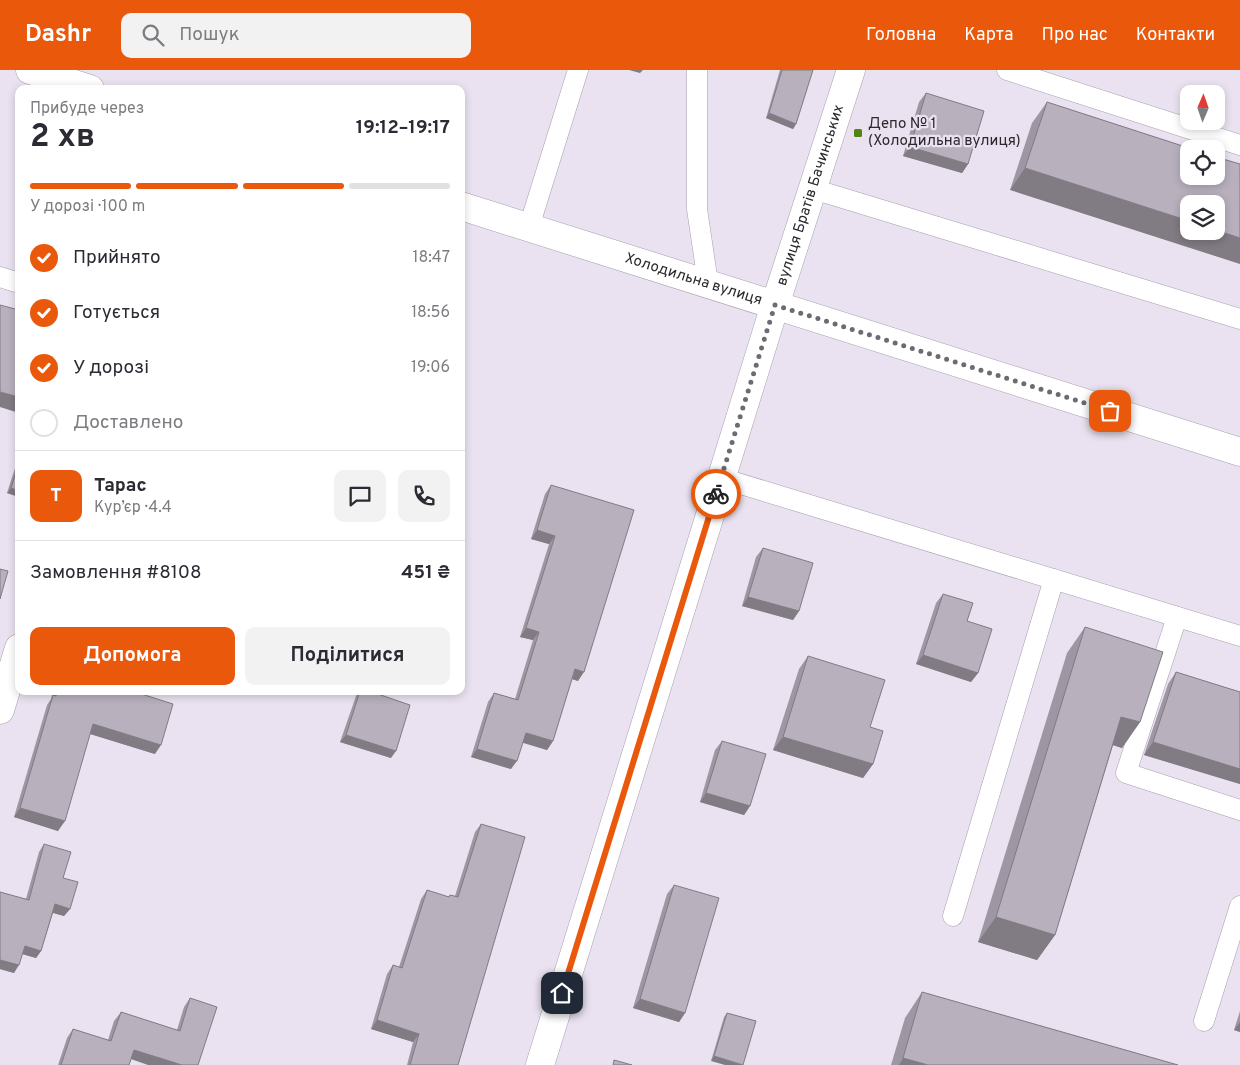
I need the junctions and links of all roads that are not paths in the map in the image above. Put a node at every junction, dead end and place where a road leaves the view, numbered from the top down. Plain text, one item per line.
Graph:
1 (30, 70) edge
2 (578, 70) edge
3 (697, 70) edge
4 (851, 70) edge
5 (1007, 70) edge
6 (77, 85) edge
7 (1240, 144) edge
8 (813, 189) junction
9 (465, 207) edge
10 (529, 227) junction
11 (0, 276) edge
12 (15, 282) edge
13 (708, 283) junction
14 (775, 305) junction
15 (1240, 319) edge
16 (1240, 452) edge
17 (721, 478) junction
18 (1054, 579) junction
19 (1177, 617) junction
20 (1240, 636) edge
21 (15, 661) edge
22 (0, 710) edge
23 (1240, 810) edge
24 (1240, 906) edge
25 (953, 916) dead end
26 (1204, 1021) dead end
27 (540, 1065) edge

1 - 6 street
2 - 10 lane
3 - 13 lane
4 - 8 street, вулиця Братів Бачинських
5 - 7 lane
8 - 14 street, вулиця Братів Бачинських
8 - 15 lane
9 - 10 street, Холодильна вулиця
10 - 13 street, Холодильна вулиця
11 - 12 lane
13 - 14 street, Холодильна вулиця
14 - 16 street, Холодильна вулиця
14 - 17 street, вулиця Братів Бачинських
17 - 18 lane
17 - 27 street, вулиця Братів Бачинських
18 - 19 lane
18 - 25 lane
19 - 20 lane
19 - 23 lane
21 - 22 street
24 - 26 lane

